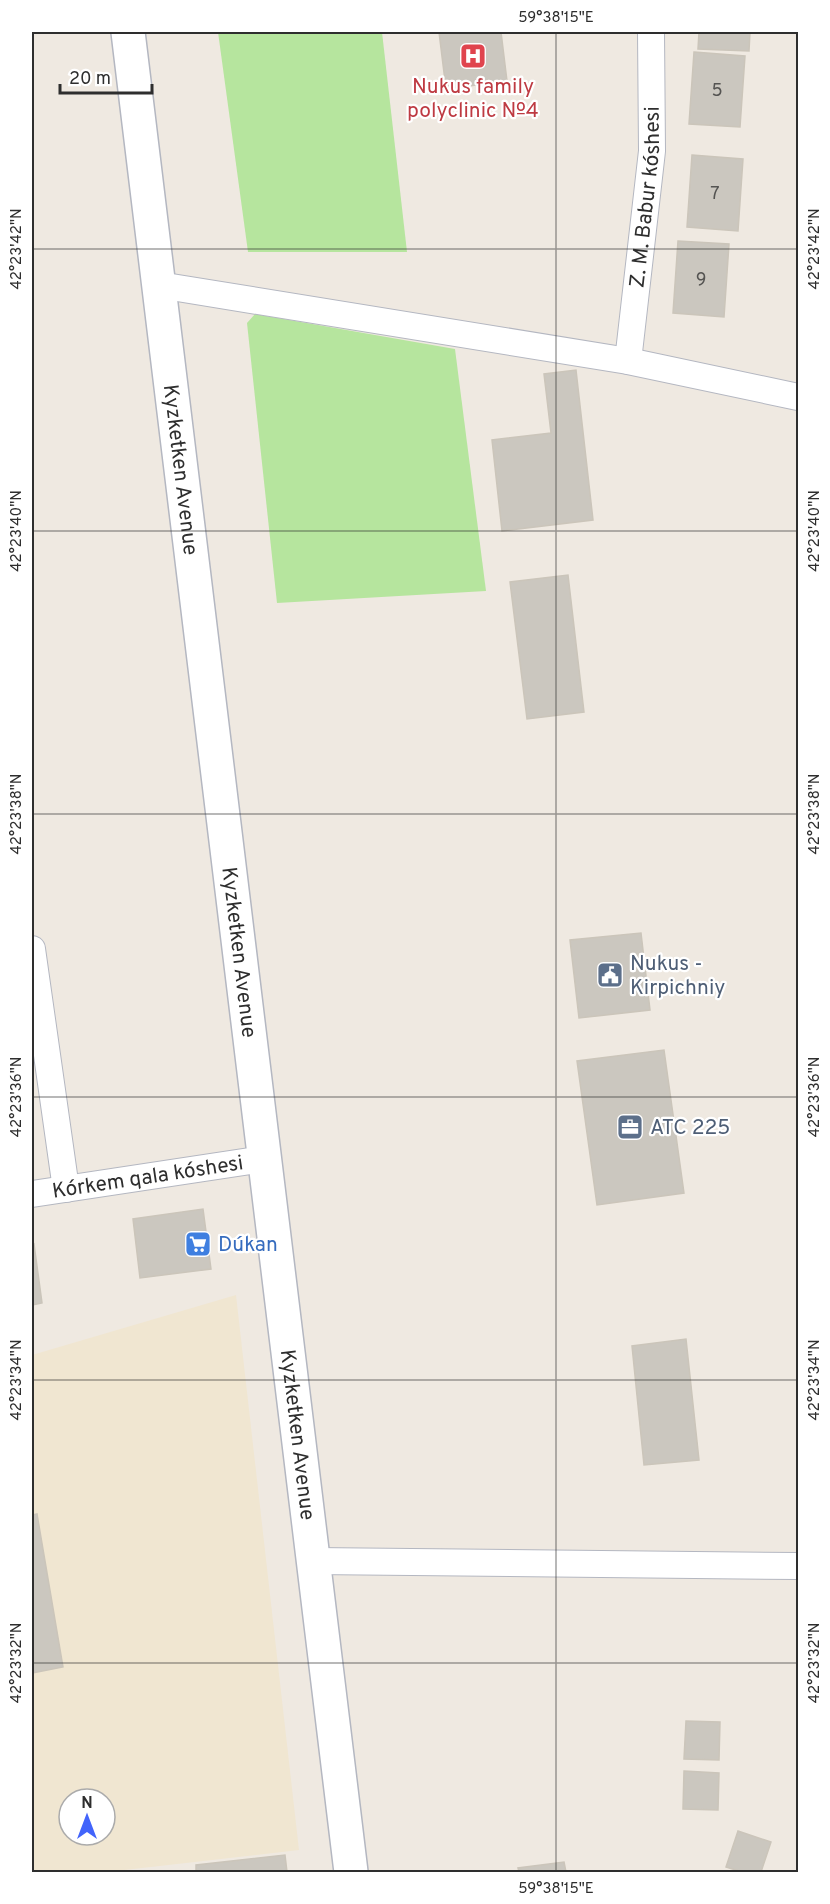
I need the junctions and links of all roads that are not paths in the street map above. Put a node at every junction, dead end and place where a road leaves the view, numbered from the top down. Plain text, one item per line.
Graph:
1 (128, 32) edge
2 (651, 32) edge
3 (159, 285) junction
4 (628, 361) junction
5 (798, 397) edge
6 (32, 949) edge
7 (264, 1159) junction
8 (66, 1189) junction
9 (32, 1194) edge
10 (313, 1562) junction
11 (798, 1566) edge
12 (351, 1872) edge

1 - 3 street, Kyzketken Avenue
2 - 4 street, Z. M. Babur kóshesi
3 - 4 street
3 - 7 street, Kyzketken Avenue
4 - 5 street
6 - 8 street
7 - 8 street, Kórkem qala kóshesi
7 - 10 street, Kyzketken Avenue
8 - 9 street, Kórkem qala kóshesi
10 - 11 street
10 - 12 street, Kyzketken Avenue

